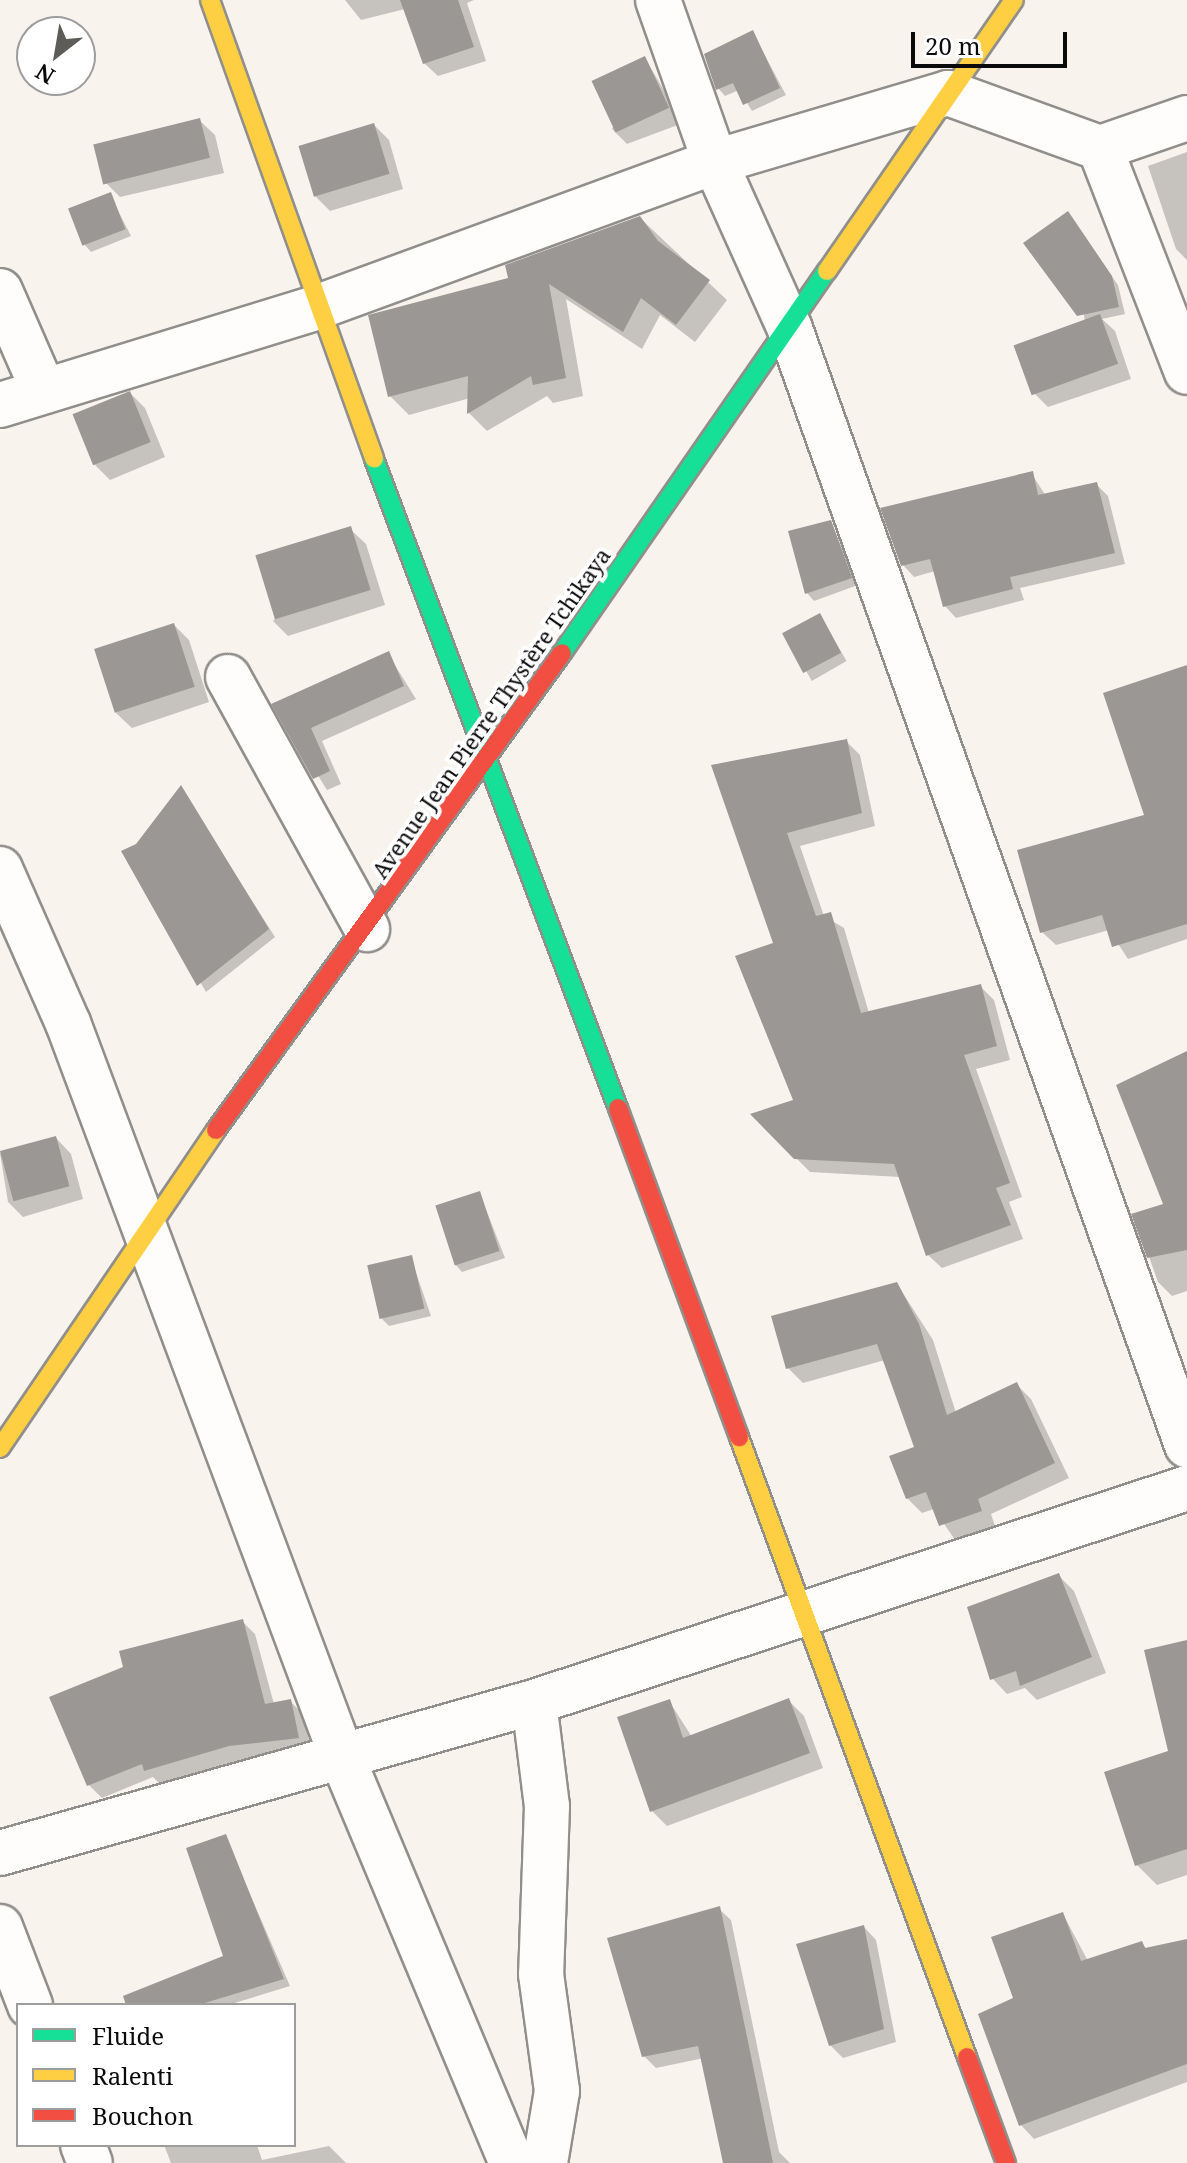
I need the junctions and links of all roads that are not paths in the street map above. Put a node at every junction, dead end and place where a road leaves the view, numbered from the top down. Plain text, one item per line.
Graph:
1 (210, 0) edge
2 (658, 0) edge
3 (1014, 0) edge
4 (948, 93) junction
5 (1187, 118) edge
6 (1100, 148) junction
7 (715, 162) junction
8 (0, 291) edge
9 (315, 308) junction
10 (790, 329) junction
11 (1187, 372) edge
12 (42, 387) junction
13 (0, 405) edge
14 (228, 677) dead end
15 (489, 758) junction
16 (0, 869) edge
17 (367, 929) junction
18 (142, 1230) junction
19 (1187, 1445) edge
20 (0, 1448) edge
21 (1187, 1488) edge
22 (806, 1611) junction
23 (534, 1702) junction
24 (342, 1757) junction
25 (0, 1853) edge
26 (0, 1927) edge
27 (29, 2003) edge
28 (512, 2163) edge
29 (545, 2163) edge
30 (1006, 2163) edge

1 - 9 street
2 - 7 street
3 - 4 street, Avenue Jean Pierre Thystère Tchikaya
4 - 6 street
4 - 7 street
4 - 10 street, Avenue Jean Pierre Thystère Tchikaya
5 - 6 street
6 - 11 street
7 - 9 street
7 - 10 street
8 - 12 street
9 - 12 street
9 - 15 street
10 - 15 street, Avenue Jean Pierre Thystère Tchikaya
10 - 19 street
12 - 13 street
14 - 17 street
15 - 17 street, Avenue Jean Pierre Thystère Tchikaya
15 - 22 street
16 - 18 street
17 - 18 street, Avenue Jean Pierre Thystère Tchikaya
18 - 20 street, Avenue Jean Pierre Thystère Tchikaya
18 - 24 street
21 - 22 street
22 - 23 street
22 - 30 street
23 - 24 street
23 - 29 street
24 - 25 street
24 - 28 street
26 - 27 street

